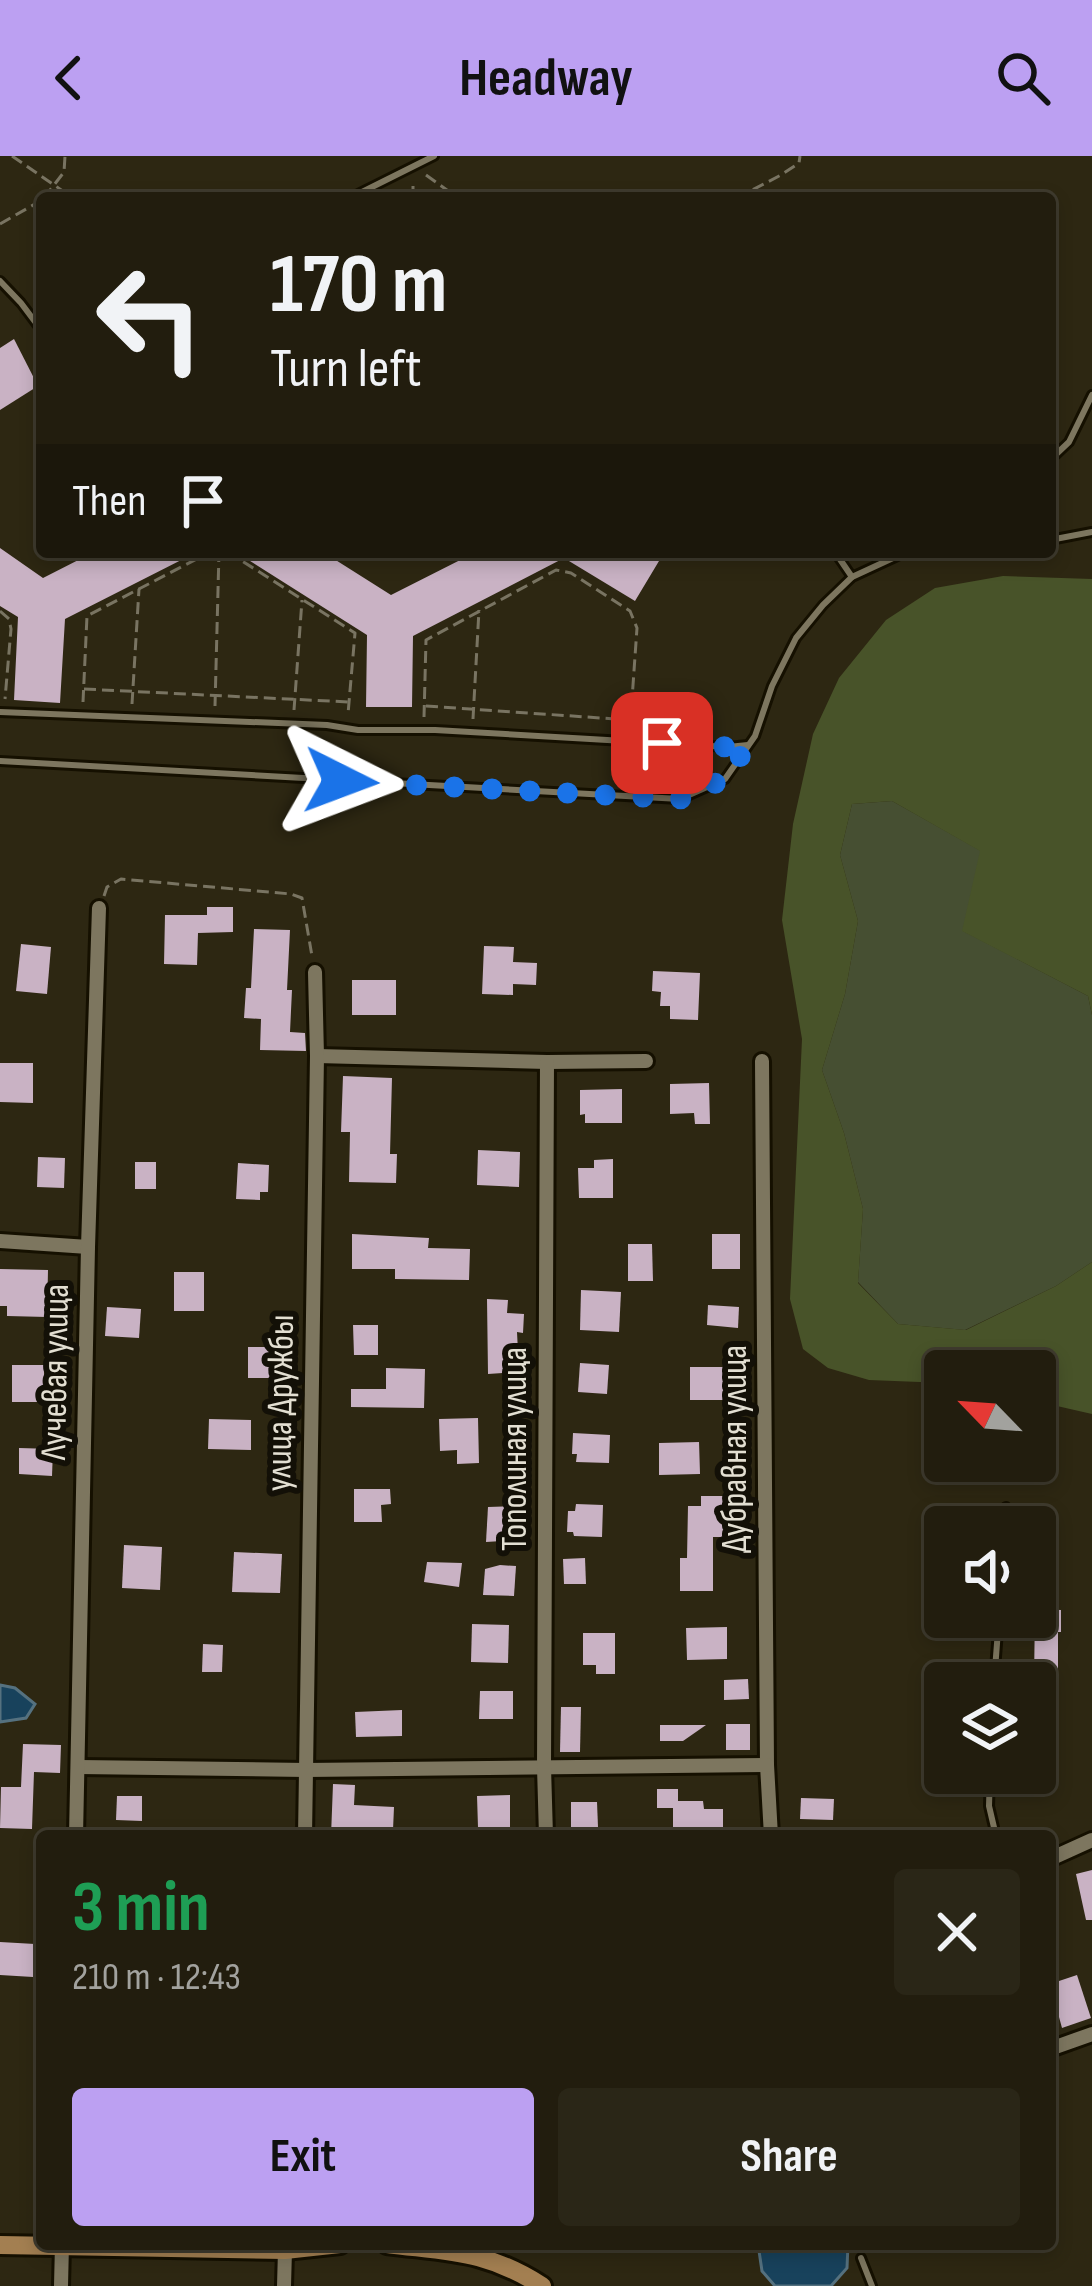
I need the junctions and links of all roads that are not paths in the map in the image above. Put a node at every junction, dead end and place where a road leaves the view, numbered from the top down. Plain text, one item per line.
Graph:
1 (434, 156) edge
2 (362, 192) edge
3 (0, 281) edge
4 (36, 323) edge
5 (1092, 394) edge
6 (1056, 454) edge
7 (1092, 532) edge
8 (1056, 539) edge
9 (839, 558) edge
10 (892, 558) edge
11 (852, 577) junction
12 (2, 712) edge
13 (748, 745) junction
14 (0, 761) edge
15 (99, 908) road end
16 (315, 972) road end
17 (317, 1056) junction
18 (646, 1061) dead end
19 (762, 1061) dead end
20 (548, 1062) junction
21 (0, 1241) edge
22 (88, 1247) junction
23 (767, 1765) junction
24 (79, 1767) junction
25 (544, 1767) junction
26 (306, 1770) junction
27 (989, 1794) edge
28 (76, 1830) edge
29 (305, 1830) edge
30 (546, 1830) edge
31 (771, 1830) edge
32 (995, 1830) edge
33 (1092, 1840) edge
34 (1056, 1855) edge
35 (1092, 2034) edge
36 (1056, 2047) edge
37 (0, 2245) edge
38 (36, 2245) edge
39 (62, 2250) edge
40 (248, 2250) edge
41 (293, 2250) edge
42 (478, 2250) edge
43 (285, 2251) junction
44 (862, 2258) dead end
45 (510, 2277) edge
46 (61, 2286) edge
47 (284, 2286) edge
48 (542, 2286) edge
49 (872, 2286) edge

1 - 2 lane
3 - 4 lane
5 - 6 lane
7 - 8 lane
9 - 11 lane
10 - 11 lane
11 - 13 lane
12 - 13 lane
13 - 14 lane
15 - 22 street, Лучевая улица
16 - 17 street, улица Дружбы
17 - 20 street
17 - 26 street, улица Дружбы
18 - 20 street
19 - 23 street, Дубравная улица
20 - 25 street, Тополиная улица
21 - 22 street
22 - 24 street, Лучевая улица
23 - 25 street
23 - 31 street, Дубравная улица
24 - 26 street
24 - 28 street, Лучевая улица
25 - 26 street
25 - 30 street, Тополиная улица
26 - 29 street, улица Дружбы
27 - 32 lane
33 - 34 street
35 - 36 street
37 - 38 street
39 - 46 street
40 - 43 street
41 - 43 street
42 - 45 street
43 - 47 street
44 - 49 lane
45 - 48 street

